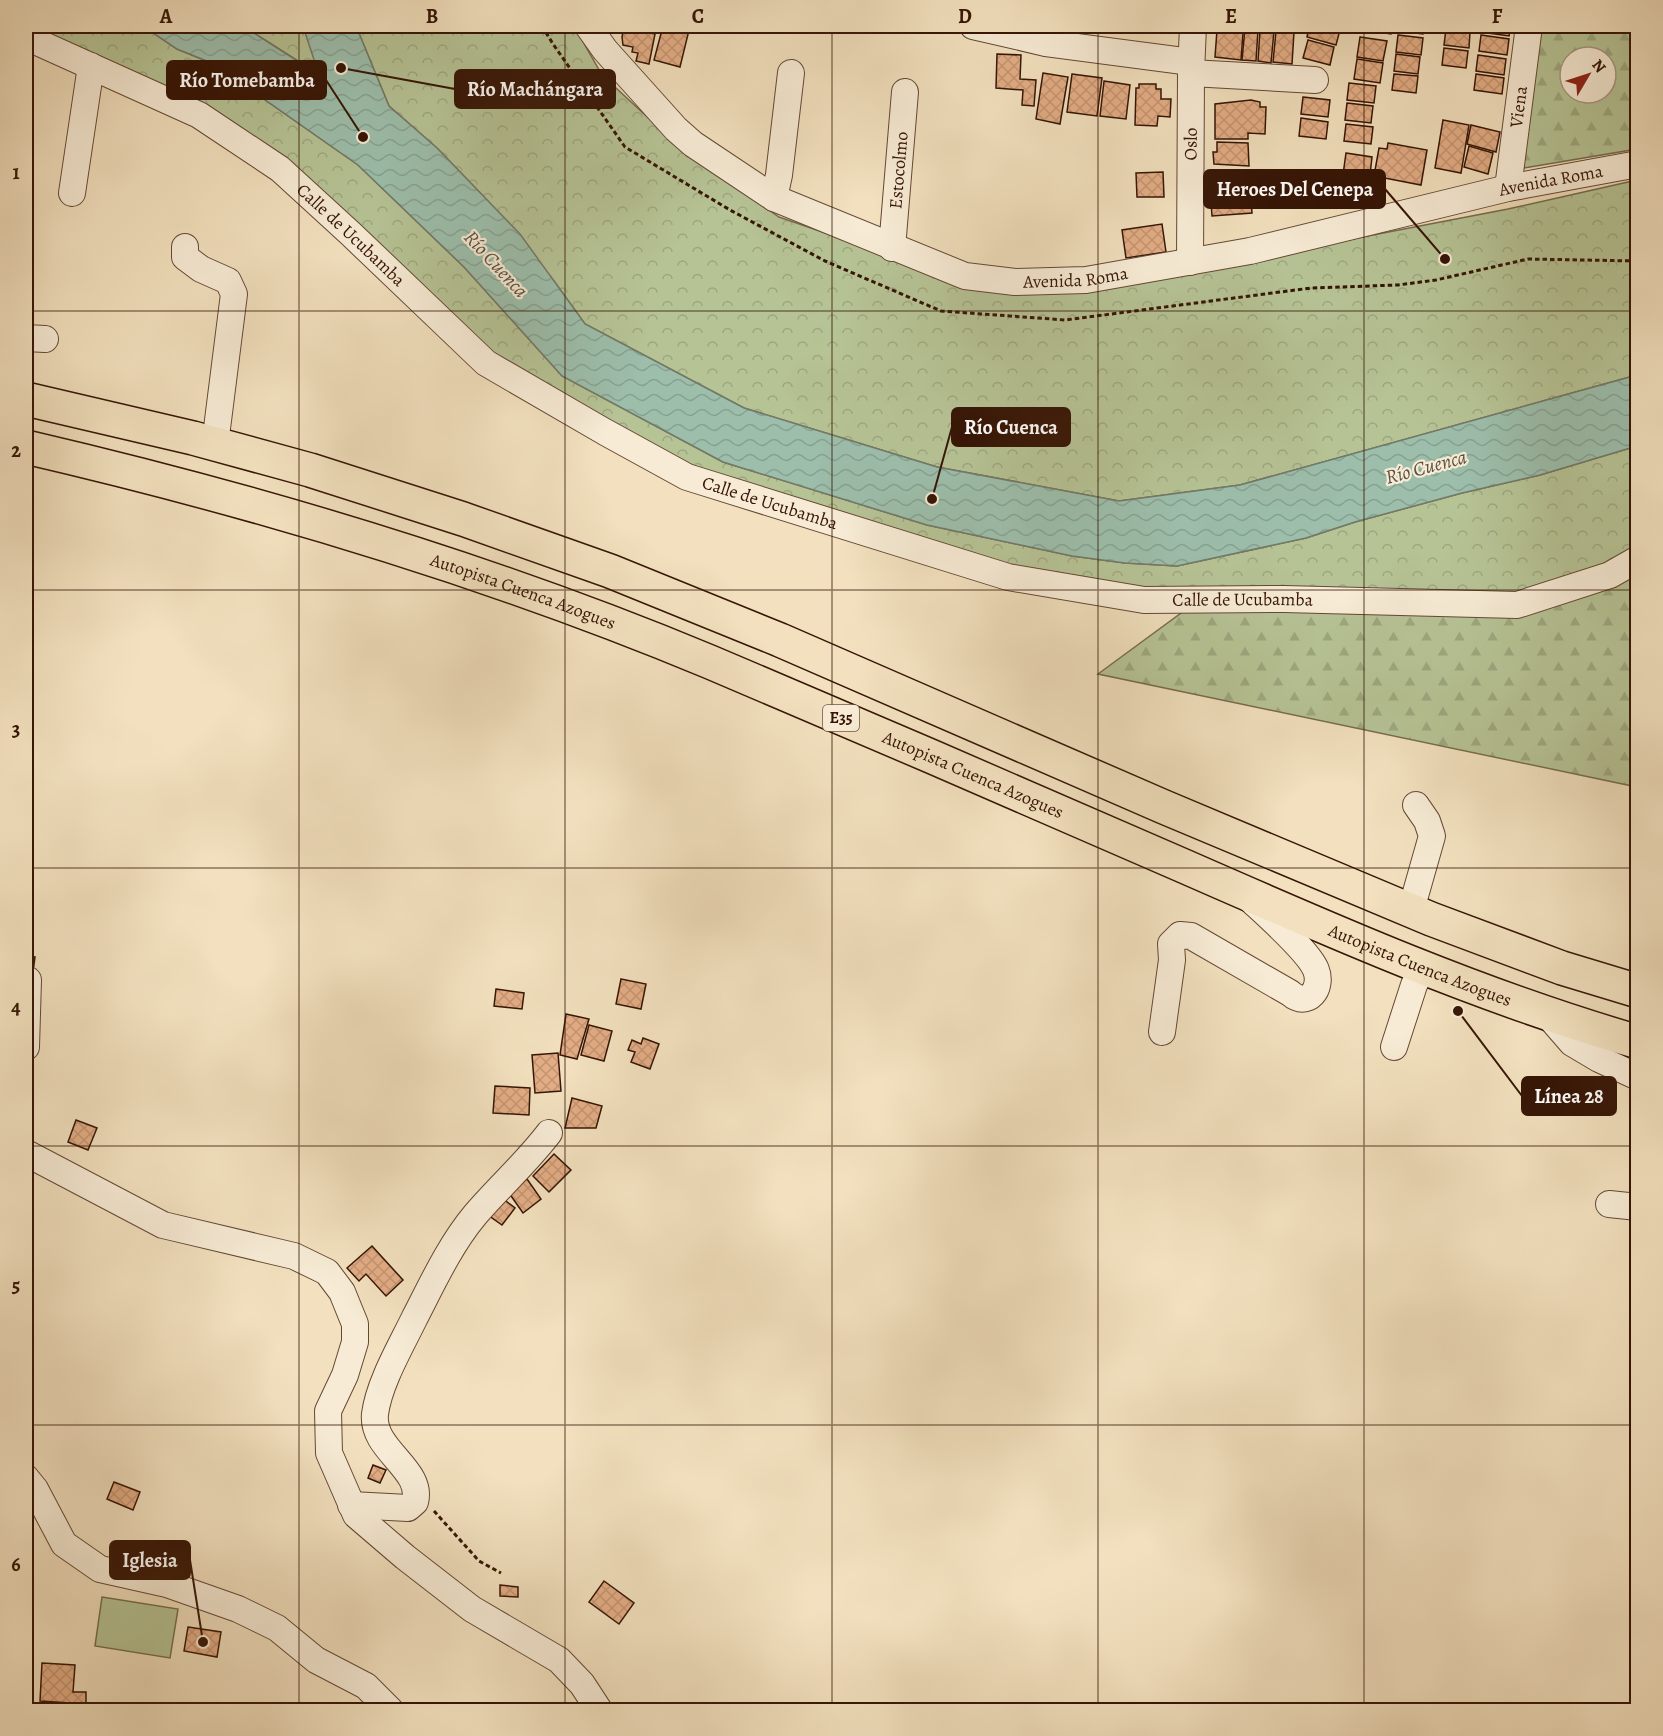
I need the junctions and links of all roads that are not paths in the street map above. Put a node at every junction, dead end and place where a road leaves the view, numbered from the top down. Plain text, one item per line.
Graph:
1 (588, 26) edge
2 (973, 26) edge
3 (1193, 26) edge
4 (1529, 26) edge
5 (26, 37) edge
6 (91, 66) junction
7 (1191, 68) junction
8 (791, 73) dead end
9 (1315, 80) dead end
10 (905, 92) dead end
11 (1638, 164) edge
12 (1508, 188) junction
13 (72, 193) dead end
14 (774, 198) junction
15 (185, 247) dead end
16 (892, 248) junction
17 (1190, 262) junction
18 (26, 399) edge
19 (215, 444) junction
20 (26, 447) edge
21 (1638, 559) edge
22 (1416, 805) dead end
23 (1243, 892) junction
24 (1411, 910) junction
25 (1423, 967) junction
26 (28, 980) dead end
27 (1638, 991) edge
28 (1546, 1013) junction
29 (1162, 1032) dead end
30 (1638, 1042) edge
31 (26, 1047) edge
32 (1394, 1047) dead end
33 (1638, 1077) edge
34 (549, 1133) dead end
35 (26, 1153) edge
36 (1609, 1204) dead end
37 (1638, 1207) edge
38 (26, 1478) edge
39 (351, 1505) junction
40 (390, 1710) edge
41 (599, 1710) edge

1 - 14 street, Avenida Roma
2 - 7 street
3 - 7 street, Oslo
4 - 12 street, Viena
5 - 6 street, Calle de Ucubamba
6 - 13 street
6 - 21 street, Calle de Ucubamba
7 - 9 street
7 - 17 street, Oslo
8 - 14 street
10 - 16 street, Estocolmo
11 - 12 street, Avenida Roma
12 - 17 street, Avenida Roma
14 - 16 street, Avenida Roma
15 - 19 street
16 - 17 street, Avenida Roma
18 - 19 highway
19 - 24 highway
20 - 23 highway, Autopista Cuenca Azogues / E35
22 - 24 street
23 - 25 highway, Autopista Cuenca Azogues / E35
23 - 29 street
24 - 27 highway
25 - 28 highway, Autopista Cuenca Azogues / E35
25 - 32 street
26 - 31 street
28 - 30 highway, Autopista Cuenca Azogues / E35
28 - 33 street
34 - 39 street
35 - 39 street
36 - 37 street
38 - 40 street
39 - 41 street

